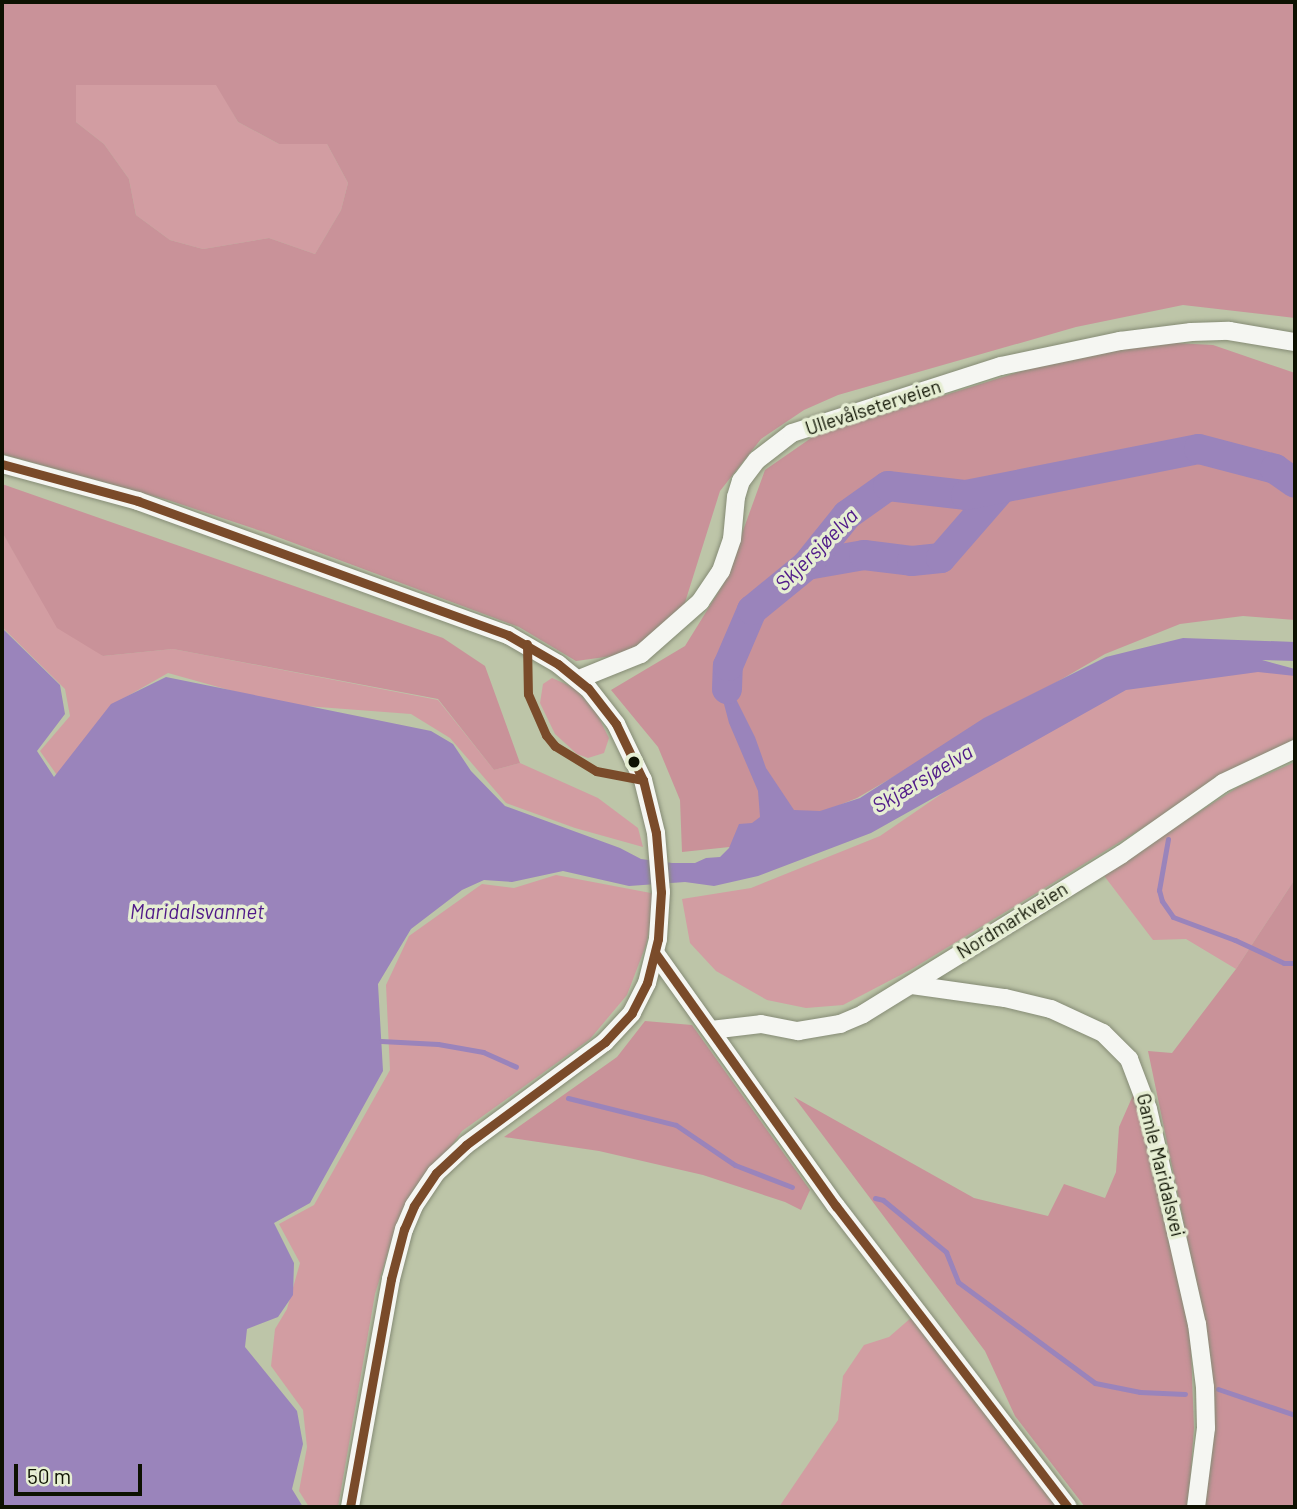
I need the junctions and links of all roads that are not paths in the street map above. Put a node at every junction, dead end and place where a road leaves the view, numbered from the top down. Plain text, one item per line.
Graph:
1 (1295, 342) edge
2 (2, 464) edge
3 (579, 679) junction
4 (1295, 749) edge
5 (656, 954) junction
6 (912, 985) junction
7 (711, 1030) junction
8 (350, 1507) edge
9 (1068, 1507) edge
10 (1196, 1507) edge

1 - 3 street, Ullevålseterveien
2 - 3 street
3 - 5 street
4 - 6 street, Nordmarkveien
5 - 7 street
5 - 8 street
6 - 7 street, Nordmarkveien
6 - 10 street, Gamle Maridalsvei
7 - 9 street

